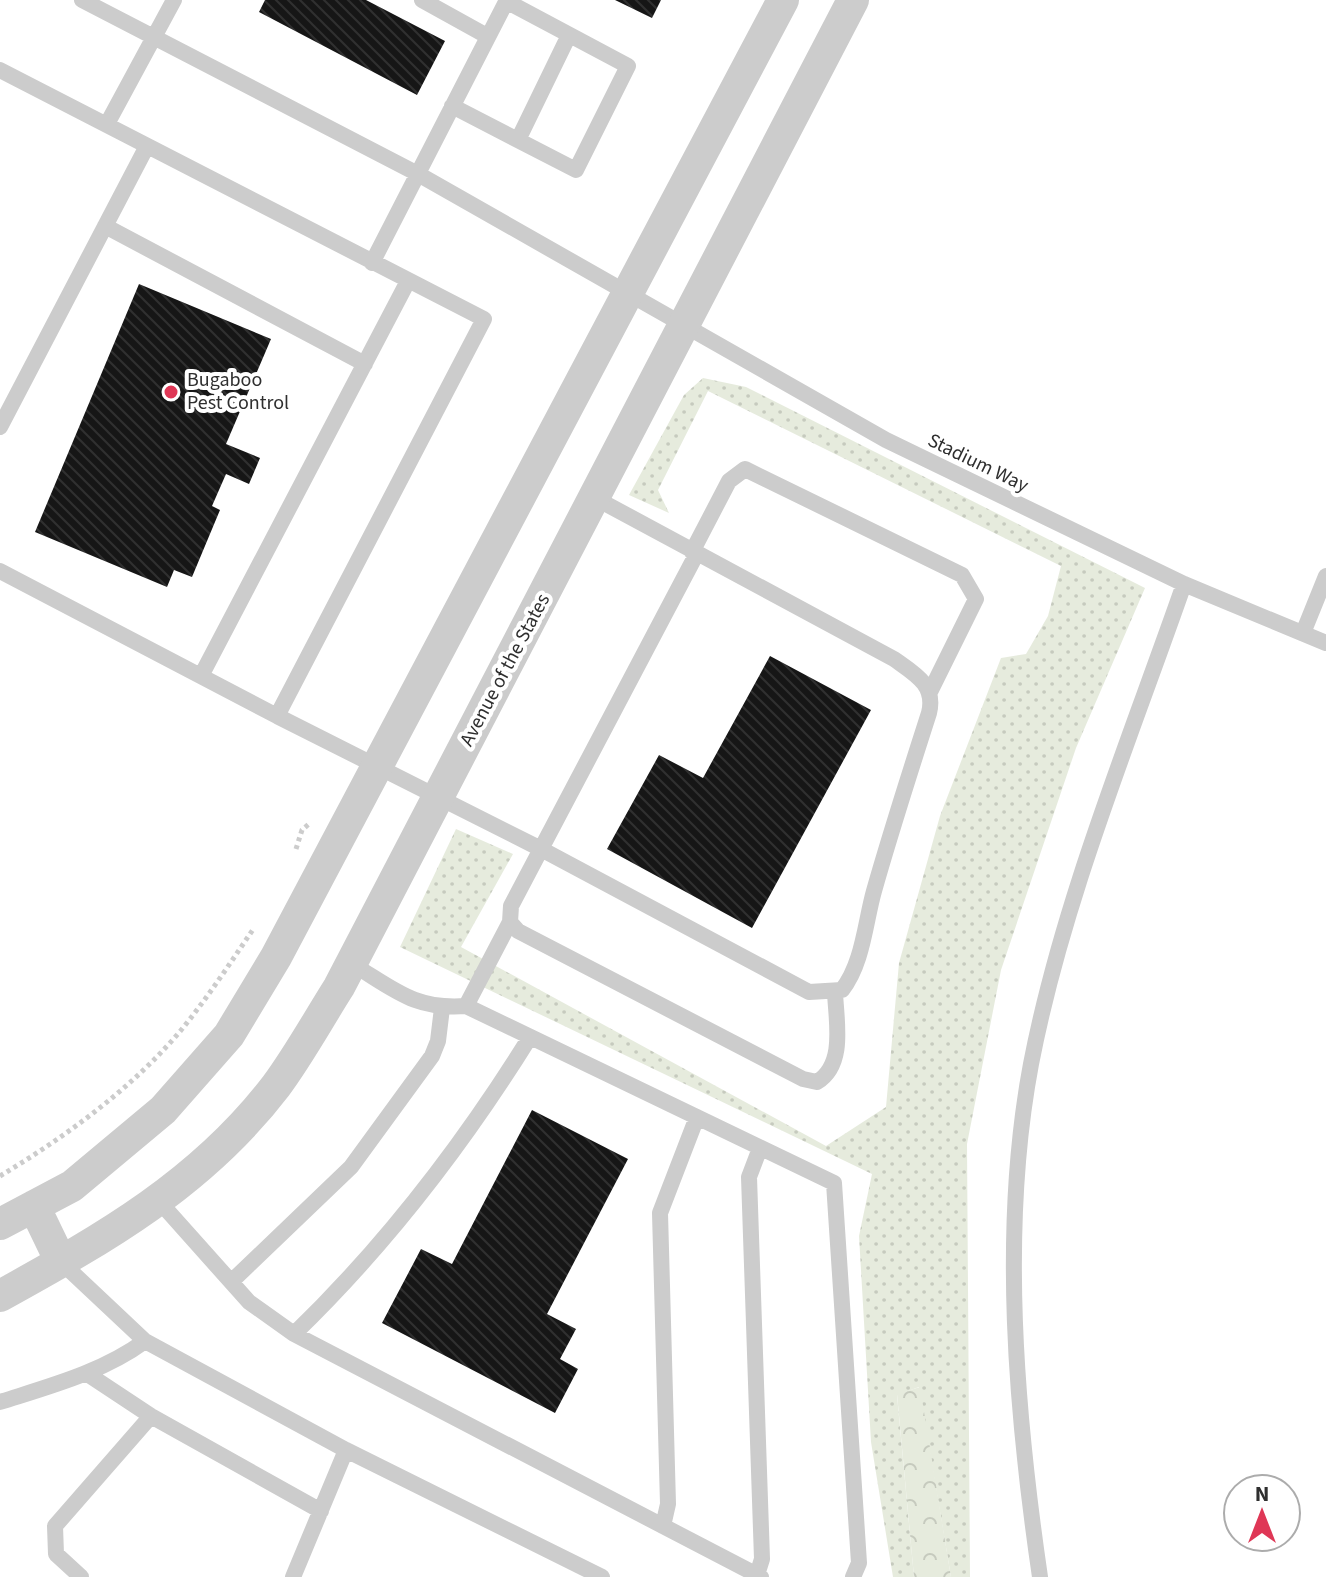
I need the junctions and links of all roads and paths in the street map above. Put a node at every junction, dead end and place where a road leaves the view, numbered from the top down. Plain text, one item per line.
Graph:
1 (82, 0) edge
2 (174, 0) edge
3 (422, 0) edge
4 (783, 0) edge
5 (853, 0) edge
6 (506, 1) edge
7 (569, 35) junction
8 (487, 36) junction
9 (154, 37) junction
10 (0, 70) edge
11 (452, 106) junction
12 (107, 124) junction
13 (518, 140) junction
14 (147, 146) junction
15 (418, 174) junction
16 (105, 226) junction
17 (372, 263) junction
18 (408, 281) junction
19 (628, 290) junction
20 (684, 326) junction
21 (365, 364) junction
22 (0, 427) edge
23 (595, 498) junction
24 (694, 554) junction
25 (0, 571) edge
26 (1326, 576) edge
27 (1184, 584) junction
28 (1303, 633) junction
29 (1326, 643) edge
30 (201, 676) junction
31 (930, 692) junction
32 (277, 716) junction
33 (376, 766) junction
34 (438, 799) junction
35 (313, 820) dead end
36 (541, 849) junction
37 (294, 854) dead end
38 (261, 916) dead end
39 (510, 922) junction
40 (352, 964) junction
41 (835, 992) junction
42 (466, 1006) junction
43 (442, 1008) junction
44 (530, 1037) junction
45 (697, 1117) junction
46 (760, 1148) junction
47 (0, 1176) edge
48 (158, 1200) junction
49 (34, 1206) junction
50 (0, 1224) edge
51 (61, 1262) junction
52 (231, 1282) junction
53 (0, 1296) edge
54 (294, 1334) junction
55 (145, 1341) junction
56 (86, 1373) junction
57 (0, 1402) edge
58 (151, 1416) junction
59 (346, 1450) junction
60 (321, 1511) junction
61 (663, 1526) junction
62 (759, 1576) edge
63 (81, 1577) edge
64 (293, 1577) edge
65 (602, 1577) edge
66 (853, 1577) edge
67 (1040, 1577) edge

1 - 9 lane, Stadium Way
2 - 9 lane
3 - 8 lane
4 - 19 street
5 - 20 street, Avenue of the States
6 - 7 lane
6 - 8 lane
7 - 13 lane
7 - 13 lane
8 - 11 lane
9 - 12 lane
9 - 15 lane, Stadium Way
10 - 12 lane
11 - 13 lane
11 - 15 lane
12 - 14 lane
14 - 16 lane
14 - 17 lane
15 - 17 lane
15 - 19 lane, Stadium Way
16 - 21 lane
16 - 22 lane
17 - 18 lane
18 - 21 lane
18 - 32 lane
19 - 20 lane, Stadium Way
19 - 33 street
20 - 23 street, Avenue of the States
20 - 27 lane, Stadium Way
21 - 30 lane
23 - 24 lane
23 - 34 street, Avenue of the States
24 - 31 lane
24 - 31 lane
24 - 36 lane
25 - 30 lane
26 - 28 lane
27 - 28 lane, Stadium Way
27 - 67 lane
28 - 29 lane, Stadium Way
30 - 32 lane
31 - 41 lane
32 - 33 lane
33 - 34 lane
33 - 49 street
34 - 36 lane
34 - 40 street, Avenue of the States
35 - 37 path
36 - 39 lane
36 - 41 lane
38 - 47 path
39 - 41 lane
39 - 42 lane
40 - 43 lane
40 - 48 street, Avenue of the States
42 - 43 lane
42 - 44 lane
43 - 52 lane
44 - 45 lane
44 - 54 lane
45 - 46 lane
45 - 61 lane
46 - 62 lane
46 - 66 lane
48 - 51 street, Avenue of the States
48 - 52 lane
49 - 50 street
49 - 51 street
51 - 53 street, Avenue of the States
51 - 55 lane
52 - 54 lane
54 - 61 lane
55 - 56 lane
55 - 59 lane
56 - 57 lane
56 - 58 lane
58 - 60 lane
58 - 63 lane
59 - 60 lane
59 - 65 lane
60 - 64 lane
61 - 62 lane

